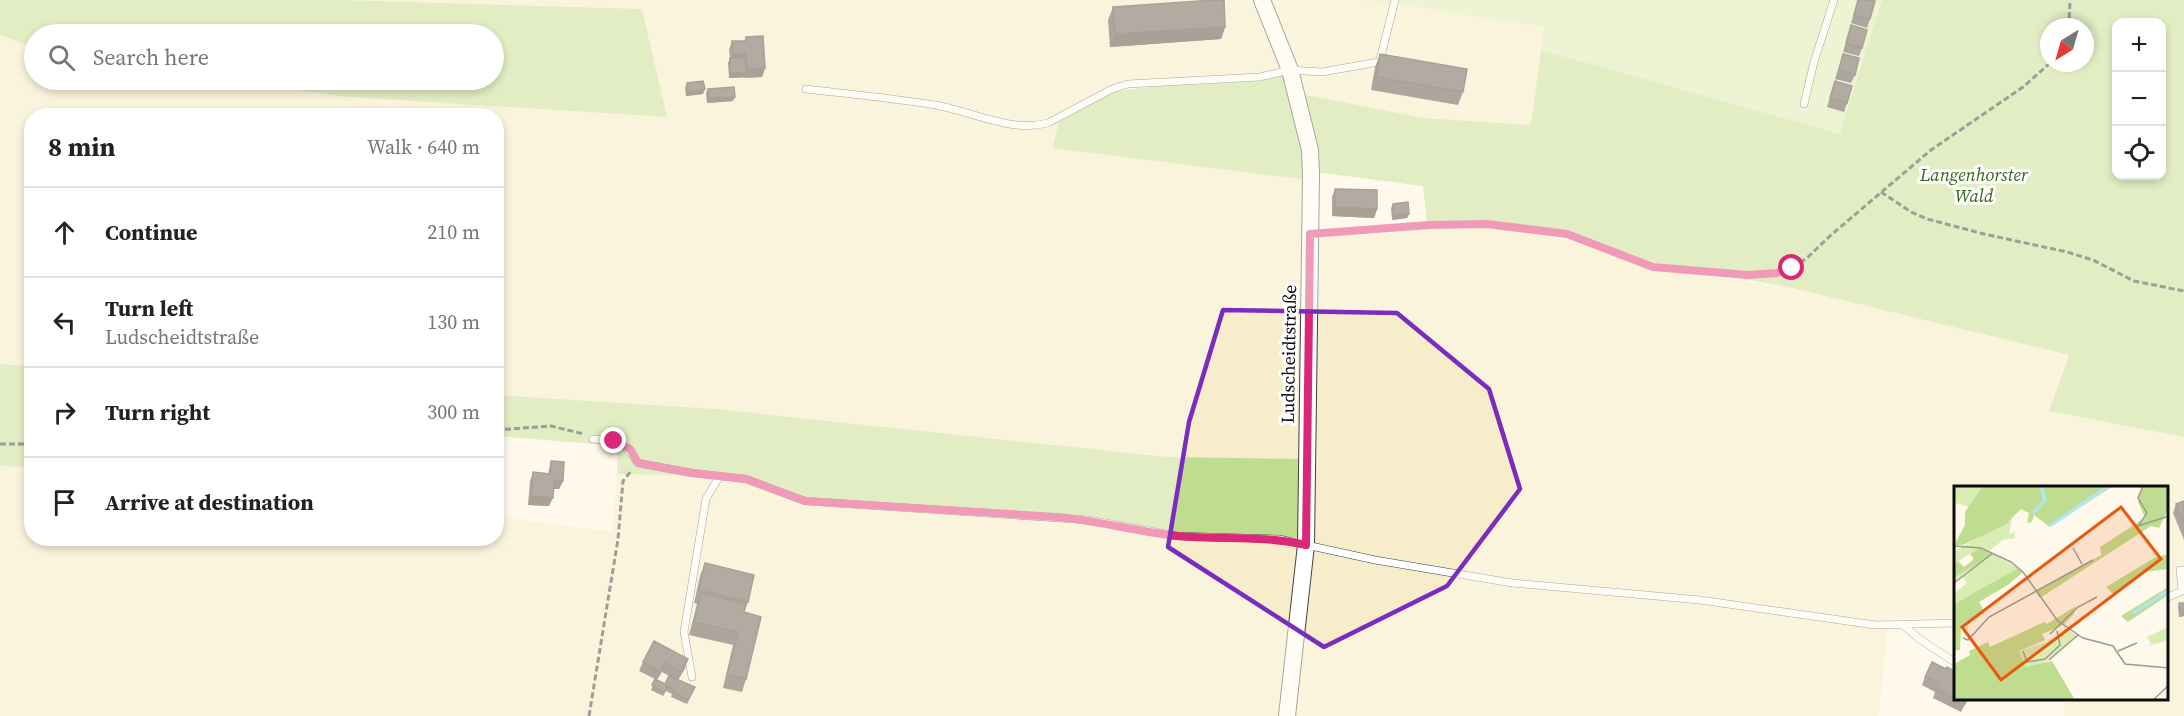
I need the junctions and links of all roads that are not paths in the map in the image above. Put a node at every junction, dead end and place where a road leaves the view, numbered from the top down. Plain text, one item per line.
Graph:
1 (1262, 0) edge
2 (1395, 0) edge
3 (1834, 0) edge
4 (1380, 60) junction
5 (1391, 62) edge
6 (1290, 70) junction
7 (806, 89) dead end
8 (1804, 104) dead end
9 (593, 439) road end
10 (719, 477) junction
11 (1306, 545) junction
12 (2184, 570) edge
13 (2169, 597) edge
14 (1954, 623) edge
15 (1902, 624) junction
16 (1954, 662) edge
17 (692, 677) dead end
18 (1287, 716) edge

1 - 6 street, Ludscheidtstraße
2 - 4 lane
3 - 8 lane
4 - 5 lane
4 - 6 lane
6 - 7 lane
6 - 11 street, Ludscheidtstraße
9 - 10 lane
10 - 11 lane
10 - 17 lane
11 - 15 lane
11 - 18 street, Ludscheidtstraße
12 - 13 lane
14 - 15 lane
15 - 16 lane

